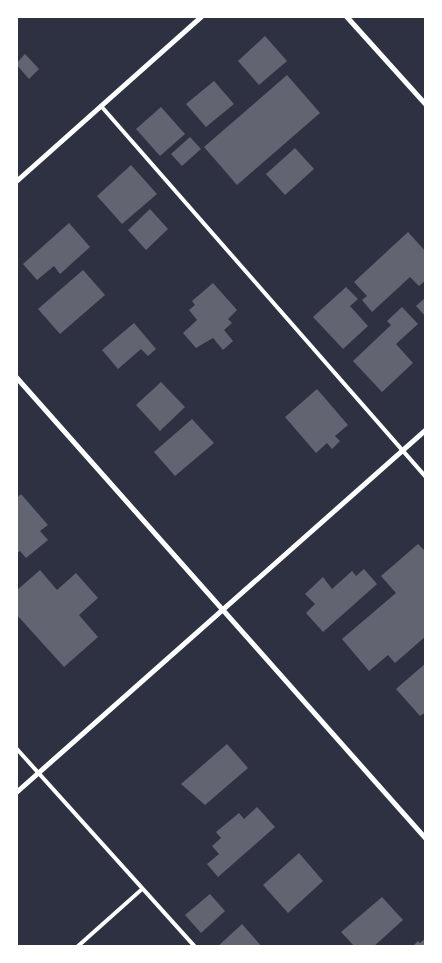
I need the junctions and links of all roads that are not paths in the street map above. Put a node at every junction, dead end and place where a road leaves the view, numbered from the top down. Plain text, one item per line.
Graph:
1 (201, 16) edge
2 (346, 16) edge
3 (101, 106) junction
4 (426, 106) edge
5 (16, 181) edge
6 (16, 377) edge
7 (426, 429) edge
8 (402, 451) junction
9 (426, 477) edge
10 (223, 611) junction
11 (16, 748) edge
12 (38, 773) junction
13 (16, 792) edge
14 (426, 839) edge
15 (142, 889) junction
16 (77, 947) edge
17 (195, 947) edge

1 - 3 street
2 - 4 street
3 - 5 street
3 - 8 lane
6 - 10 street
7 - 8 street
8 - 9 lane
8 - 10 street
10 - 12 street
10 - 14 street
11 - 12 lane
12 - 13 street
12 - 15 lane
15 - 16 lane
15 - 17 lane

